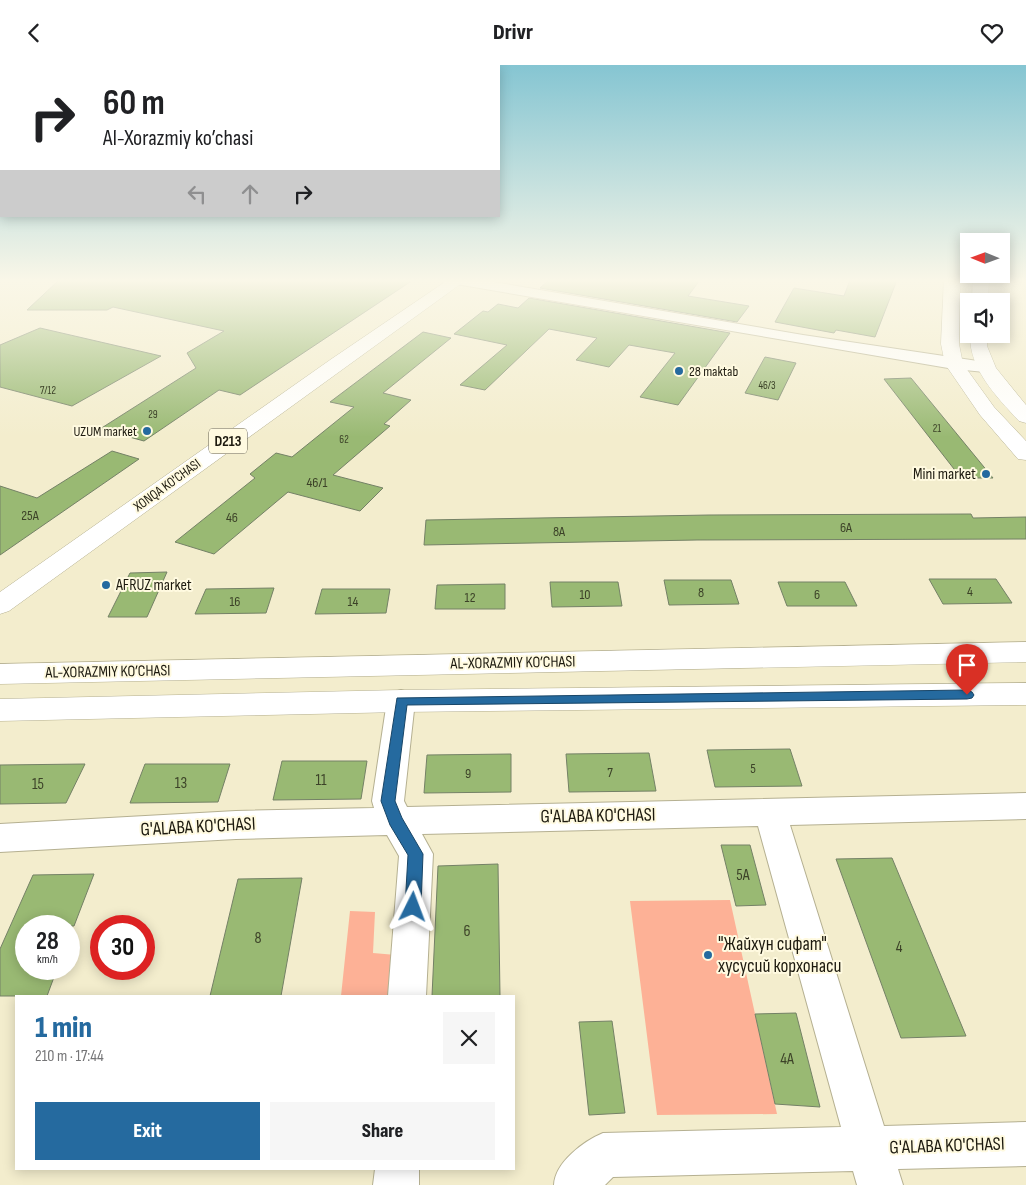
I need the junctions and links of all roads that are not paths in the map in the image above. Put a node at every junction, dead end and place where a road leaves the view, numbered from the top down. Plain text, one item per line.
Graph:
1 (382, 332) edge
2 (766, 332) edge
3 (950, 332) edge
4 (978, 343) edge
5 (954, 364) junction
6 (985, 367) junction
7 (1026, 417) edge
8 (1026, 454) edge
9 (0, 605) edge
10 (1026, 652) edge
11 (0, 674) edge
12 (1026, 694) edge
13 (401, 701) junction
14 (0, 710) edge
15 (1026, 806) edge
16 (770, 812) junction
17 (396, 821) junction
18 (0, 838) edge
19 (407, 995) edge
20 (1026, 1144) edge
21 (874, 1167) edge
22 (397, 1170) edge
23 (396, 1185) edge
24 (577, 1185) edge

1 - 9 main road, XONQA KO'CHASI / D213
2 - 5 street
3 - 5 main road
4 - 6 main road
5 - 6 street
5 - 8 main road
6 - 7 main road
10 - 11 main road, AL-XORAZMIY KO’CHASI
12 - 13 main road
13 - 14 main road
13 - 17 street
15 - 16 street, G'ALABA KO'CHASI
16 - 17 street, G'ALABA KO'CHASI
16 - 21 street, G'ALABA KO'CHASI
17 - 18 street, G'ALABA KO'CHASI
17 - 19 street
20 - 21 street, G'ALABA KO'CHASI
21 - 24 street, G'ALABA KO'CHASI
22 - 23 street

